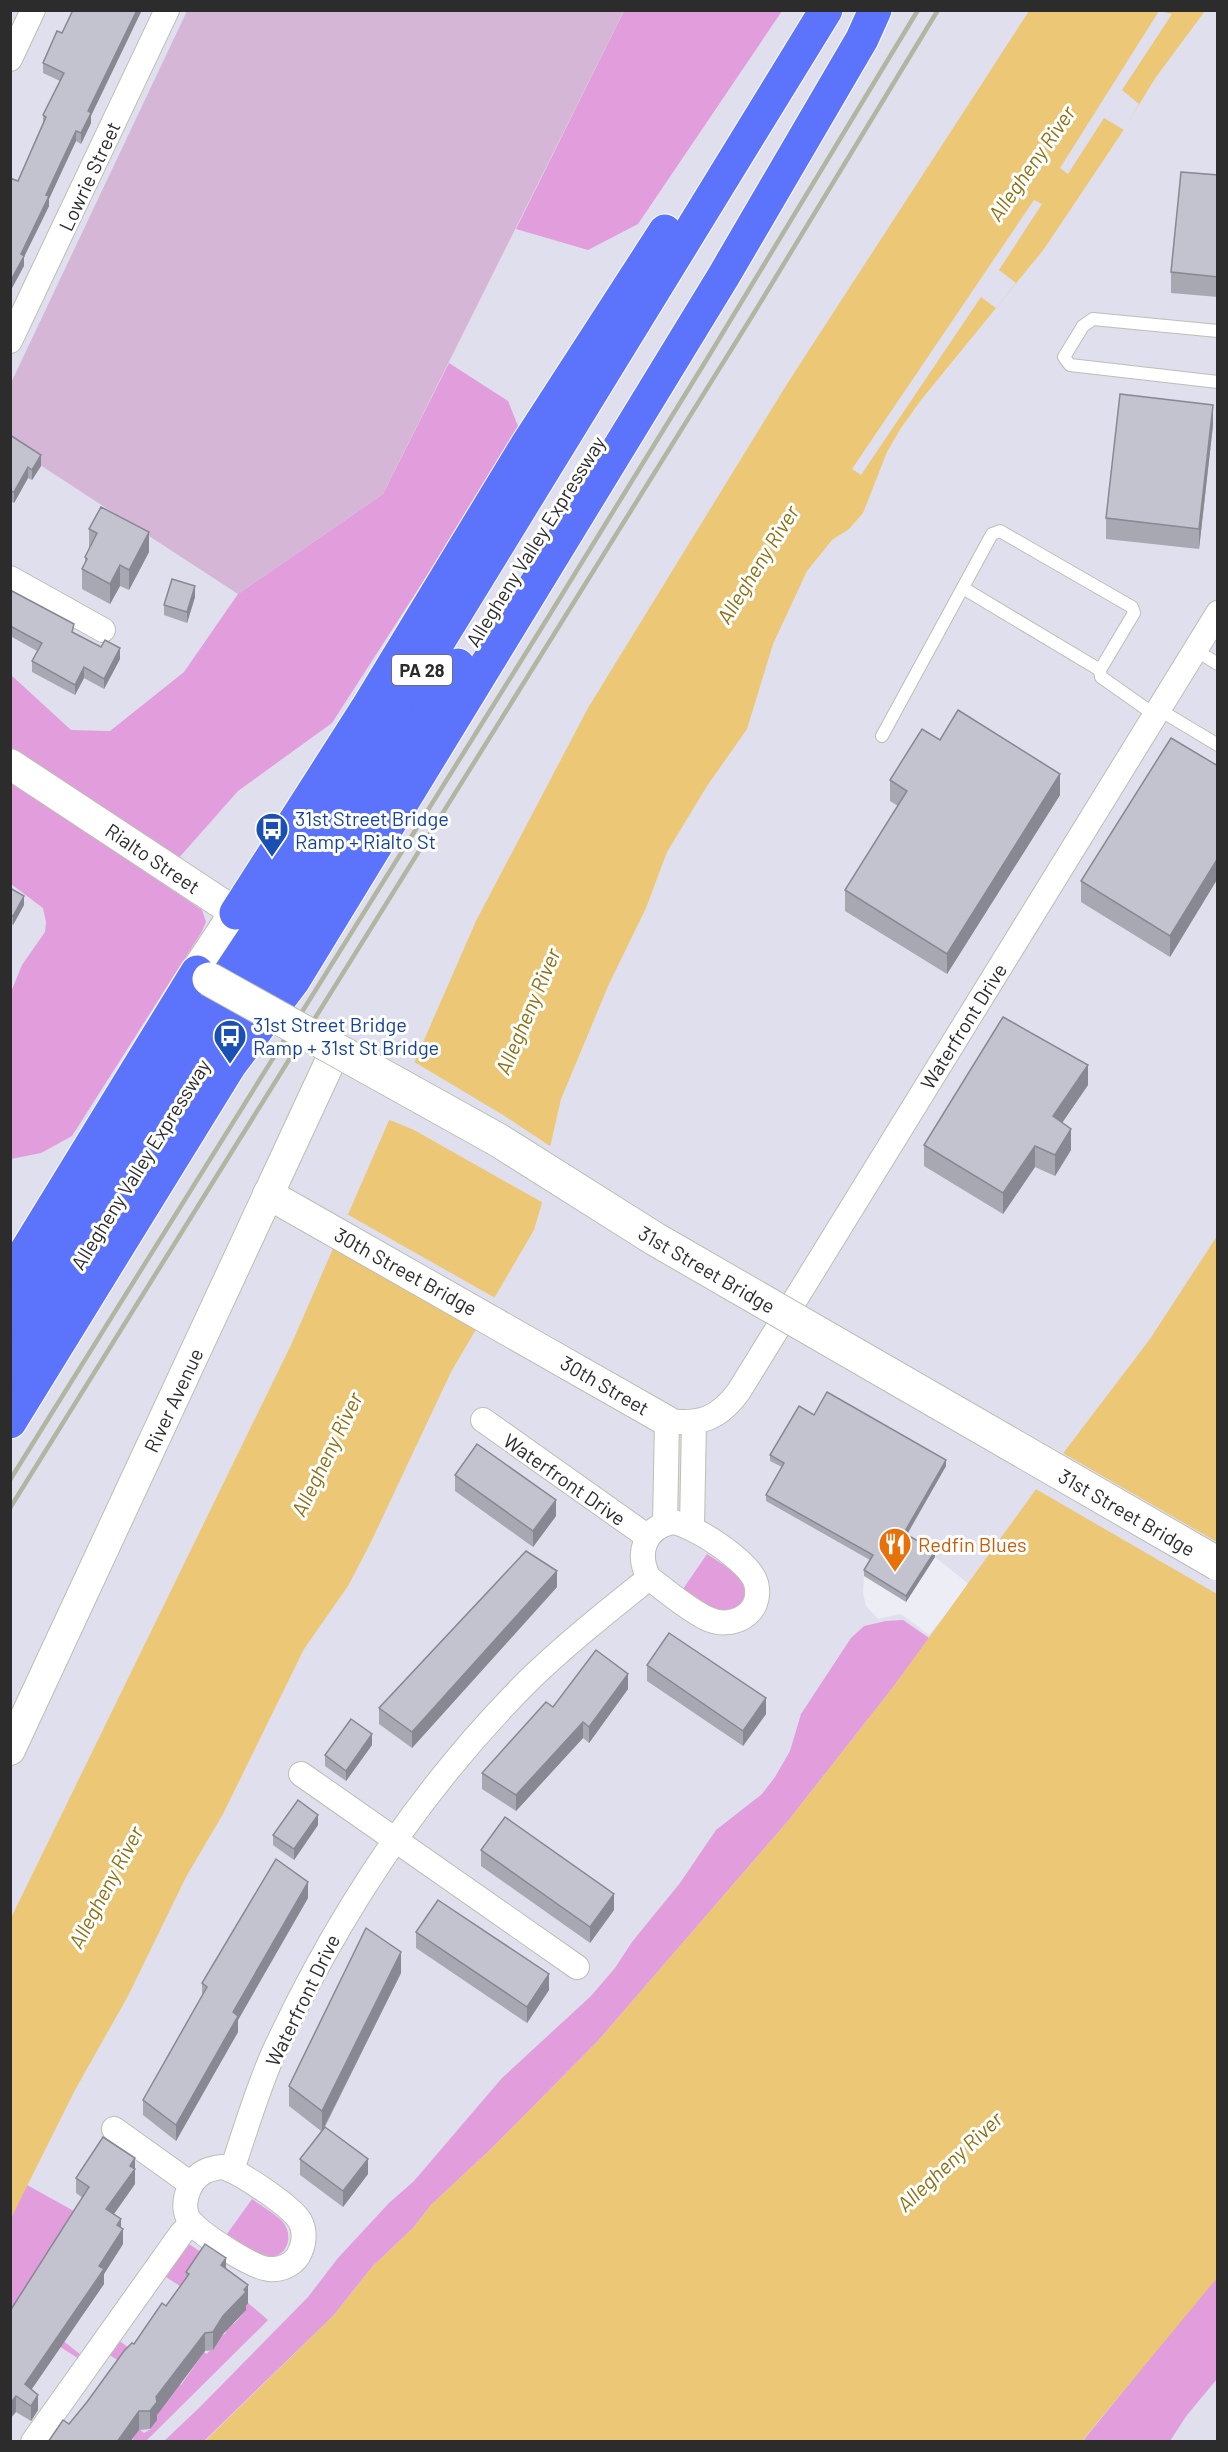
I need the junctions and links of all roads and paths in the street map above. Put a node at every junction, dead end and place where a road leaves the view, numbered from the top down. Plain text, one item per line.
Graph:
1 (33, 10) edge
2 (167, 10) edge
3 (808, 10) edge
4 (826, 10) edge
5 (869, 10) edge
6 (875, 10) edge
7 (10, 59) edge
8 (1218, 331) edge
9 (10, 341) edge
10 (1218, 382) edge
11 (10, 578) edge
12 (963, 588) junction
13 (1218, 613) edge
14 (103, 630) dead end
15 (1195, 650) junction
16 (1218, 664) edge
17 (1100, 670) junction
18 (1156, 712) junction
19 (882, 736) dead end
20 (1218, 745) edge
21 (10, 764) edge
22 (236, 912) junction
23 (203, 976) junction
24 (268, 1014) junction
25 (335, 1051) junction
26 (268, 1194) junction
27 (10, 1277) edge
28 (10, 1324) edge
29 (543, 1349) joint
30 (10, 1376) edge
31 (483, 1420) dead end
32 (10, 1422) edge
33 (680, 1422) junction
34 (692, 1527) junction
35 (656, 1530) junction
36 (1218, 1564) edge
37 (649, 1578) junction
38 (10, 1750) edge
39 (301, 1774) dead end
40 (394, 1841) junction
41 (577, 1967) dead end
42 (114, 2128) dead end
43 (232, 2170) junction
44 (191, 2184) junction
45 (191, 2223) junction
46 (33, 2442) edge

1 - 7 street
2 - 9 street, Lowrie Street
3 - 22 highway
4 - 28 highway, Allegheny Valley Expressway / PA 28
5 - 30 highway, Allegheny Valley Expressway / PA 28
6 - 24 highway
8 - 10 lane
11 - 14 street
12 - 17 lane
12 - 17 lane
12 - 19 lane
13 - 15 street, Waterfront Drive
15 - 16 lane
15 - 18 street, Waterfront Drive
17 - 18 lane
18 - 20 lane
18 - 33 street, Waterfront Drive
21 - 22 street, Rialto Street
22 - 23 main road
23 - 24 main road, 31st Street Bridge, bridge
23 - 27 highway
24 - 25 main road, 31st Street Bridge, bridge
24 - 32 highway
25 - 26 street, River Avenue
25 - 36 main road, 31st Street Bridge, bridge
26 - 29 street, 30th Street Bridge
26 - 38 street, River Avenue
29 - 33 street, 30th Street
31 - 35 street, Waterfront Drive
33 - 34 street
33 - 35 street, Waterfront Drive
34 - 35 street, Waterfront Drive
34 - 37 street, Waterfront Drive
35 - 37 street, Waterfront Drive
37 - 40 street, Waterfront Drive
39 - 40 street
40 - 41 street
40 - 43 street, Waterfront Drive
42 - 44 street
43 - 44 street
43 - 45 street
44 - 45 street
45 - 46 street

